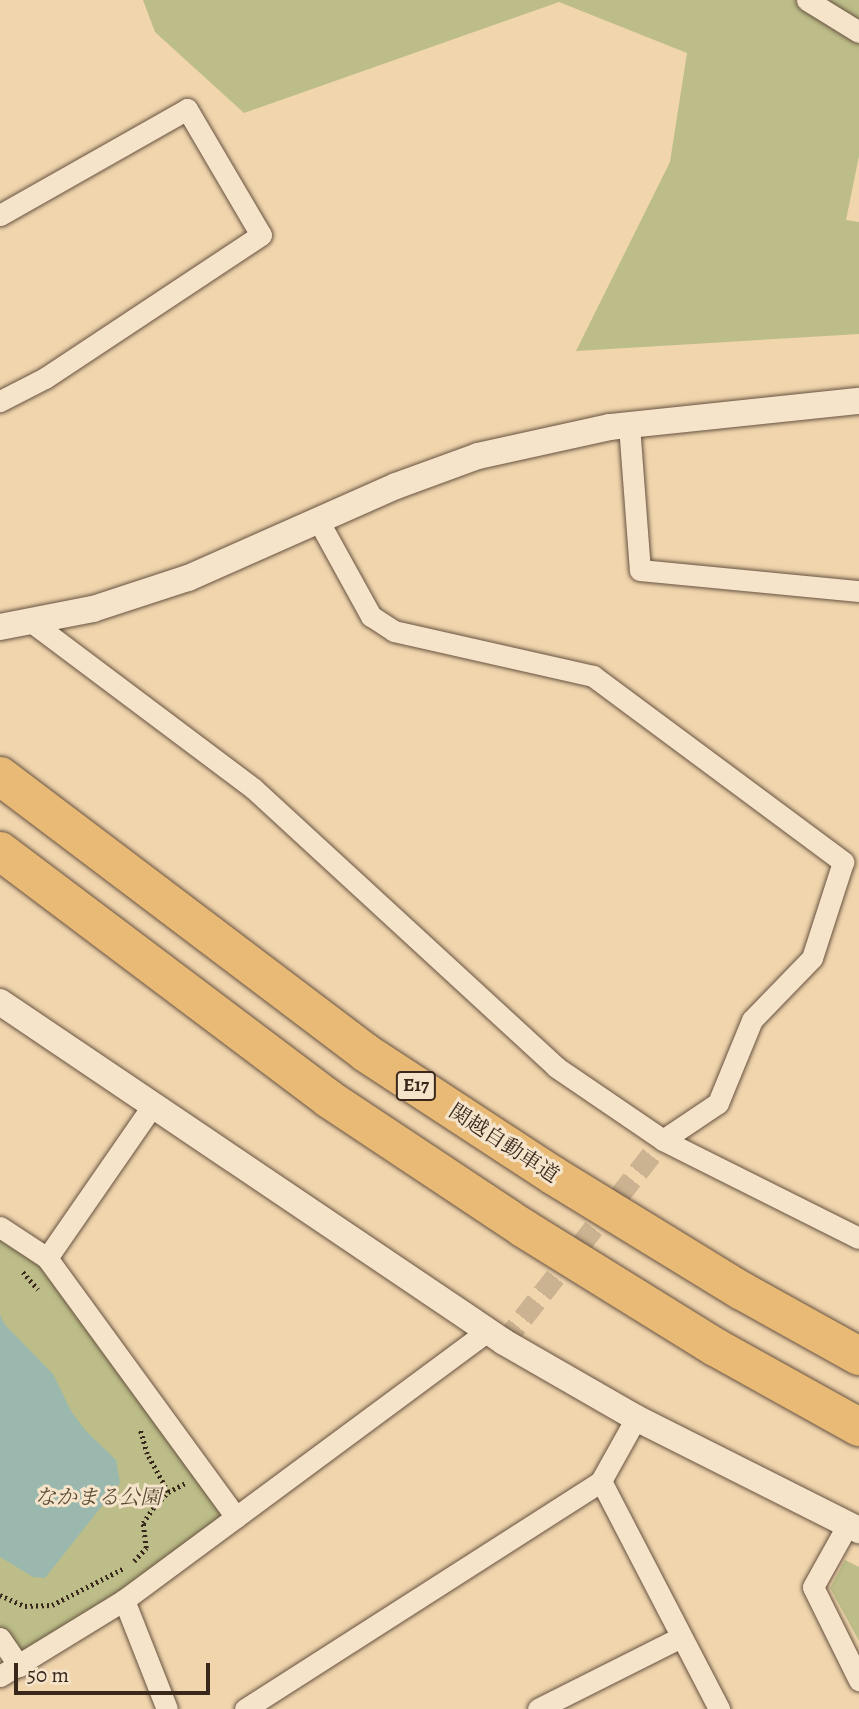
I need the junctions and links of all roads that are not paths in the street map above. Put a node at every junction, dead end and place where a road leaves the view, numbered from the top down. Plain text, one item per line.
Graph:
1 (807, 0) edge
2 (859, 32) edge
3 (0, 215) edge
4 (0, 401) edge
5 (859, 401) edge
6 (629, 425) junction
7 (318, 520) junction
8 (859, 591) edge
9 (12, 621) edge
10 (0, 776) edge
11 (0, 851) edge
12 (0, 1002) edge
13 (153, 1105) junction
14 (663, 1140) junction
15 (0, 1227) edge
16 (859, 1238) edge
17 (47, 1258) junction
18 (488, 1331) junction
19 (859, 1356) edge
20 (636, 1418) junction
21 (859, 1427) edge
22 (601, 1481) junction
23 (236, 1517) junction
24 (853, 1527) edge
25 (124, 1600) junction
26 (0, 1637) edge
27 (681, 1637) junction
28 (19, 1665) junction
29 (0, 1676) edge
30 (859, 1680) edge
31 (167, 1709) edge
32 (245, 1709) edge
33 (538, 1709) edge
34 (719, 1709) edge

1 - 2 street
3 - 4 street
5 - 6 street
6 - 7 street
6 - 8 street
7 - 9 street
7 - 14 street
9 - 14 street
10 - 19 highway, 関越自動車道 / E17
11 - 21 highway
12 - 13 street
13 - 17 street
13 - 18 street
14 - 16 street
15 - 17 street
17 - 23 street
18 - 20 street
18 - 23 street
20 - 22 street
20 - 24 street
22 - 27 street
22 - 32 street
23 - 25 street
24 - 30 street
25 - 28 street
25 - 31 street
26 - 28 street
27 - 33 street
27 - 34 street
28 - 29 street

